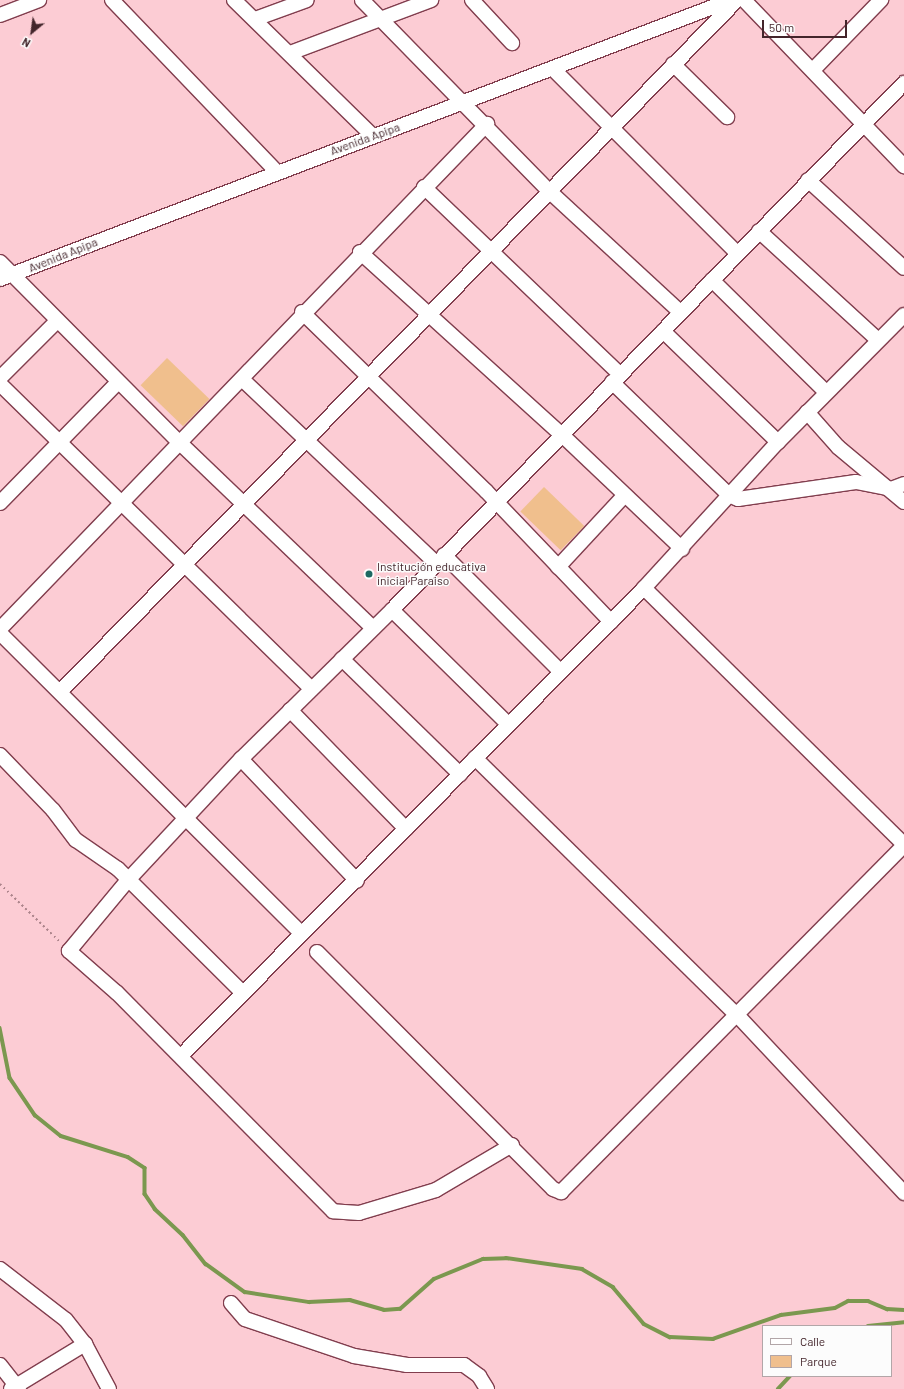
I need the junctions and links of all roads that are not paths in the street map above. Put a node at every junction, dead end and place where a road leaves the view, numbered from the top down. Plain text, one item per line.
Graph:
1 (39, 0) edge
2 (112, 0) edge
3 (234, 0) edge
4 (306, 0) edge
5 (362, 0) edge
6 (431, 0) edge
7 (472, 0) edge
8 (731, 0) edge
9 (737, 0) edge
10 (744, 0) edge
11 (880, 0) edge
12 (0, 15) edge
13 (255, 19) junction
14 (379, 19) junction
15 (512, 43) dead end
16 (290, 53) junction
17 (673, 64) junction
18 (554, 70) junction
19 (813, 70) junction
20 (904, 83) edge
21 (462, 104) junction
22 (727, 117) dead end
23 (864, 123) junction
24 (487, 124) junction
25 (612, 127) junction
26 (373, 136) junction
27 (904, 166) edge
28 (277, 172) junction
29 (808, 180) junction
30 (424, 187) junction
31 (548, 190) junction
32 (759, 231) junction
33 (360, 252) junction
34 (489, 252) junction
35 (737, 253) junction
36 (0, 262) edge
37 (904, 268) edge
38 (6, 277) edge
39 (712, 280) junction
40 (302, 312) junction
41 (680, 312) junction
42 (430, 313) junction
43 (904, 315) edge
44 (57, 321) junction
45 (663, 331) junction
46 (878, 340) junction
47 (368, 375) junction
48 (0, 378) edge
49 (616, 378) junction
50 (243, 380) junction
51 (118, 382) junction
52 (0, 384) edge
53 (826, 392) junction
54 (807, 412) junction
55 (561, 434) junction
56 (305, 439) junction
57 (778, 442) junction
58 (59, 443) junction
59 (180, 443) junction
60 (897, 487) edge
61 (625, 495) junction
62 (729, 495) junction
63 (496, 502) junction
64 (904, 502) edge
65 (0, 503) edge
66 (246, 503) junction
67 (121, 504) junction
68 (682, 549) junction
69 (440, 559) junction
70 (184, 565) junction
71 (558, 567) junction
72 (644, 588) junction
73 (392, 610) junction
74 (611, 622) junction
75 (373, 628) junction
76 (0, 629) edge
77 (0, 633) edge
78 (342, 659) junction
79 (560, 671) junction
80 (311, 689) junction
81 (60, 692) junction
82 (290, 710) junction
83 (508, 724) junction
84 (0, 755) edge
85 (475, 758) junction
86 (241, 759) junction
87 (460, 774) junction
88 (188, 817) junction
89 (406, 829) junction
90 (904, 844) edge
91 (128, 880) junction
92 (357, 881) junction
93 (302, 934) junction
94 (317, 952) dead end
95 (243, 993) junction
96 (738, 1016) junction
97 (181, 1056) junction
98 (512, 1145) junction
99 (904, 1194) edge
100 (0, 1269) edge
101 (231, 1303) dead end
102 (85, 1344) junction
103 (0, 1365) edge
104 (16, 1388) edge
105 (109, 1389) edge
106 (487, 1389) edge

1 - 12 street
2 - 28 street
3 - 13 street
4 - 13 street
5 - 14 street
6 - 14 street
7 - 15 street
8 - 18 street, Avenida Apipa
9 - 17 street
10 - 19 street
11 - 19 street
13 - 16 street
14 - 16 street
14 - 21 street
16 - 26 street
17 - 22 street
17 - 25 street
18 - 21 street, Avenida Apipa
18 - 25 street
19 - 23 street
20 - 23 street
21 - 24 street
21 - 26 street, Avenida Apipa
23 - 27 street
23 - 29 street
24 - 30 street
24 - 31 street
25 - 31 street
25 - 35 street
26 - 28 street, Avenida Apipa
28 - 38 street, Avenida Apipa
29 - 32 street
29 - 37 street
30 - 33 street
30 - 34 street
31 - 34 street
31 - 41 street
32 - 35 street
32 - 46 street
33 - 40 street
33 - 42 street
34 - 42 street
34 - 49 street
35 - 39 street
36 - 38 street
38 - 44 street
39 - 41 street
39 - 53 street
40 - 47 street
40 - 50 street
41 - 45 street
42 - 47 street
42 - 55 street
43 - 46 street
44 - 48 street
44 - 51 street
45 - 49 street
45 - 57 street
46 - 53 street
47 - 56 street
47 - 63 street
49 - 55 street
49 - 62 street
50 - 56 street
50 - 59 street
51 - 58 street
51 - 59 street
52 - 58 street
53 - 54 street
54 - 57 street
54 - 60 street
55 - 61 street
55 - 63 street
56 - 66 street
56 - 69 street
57 - 62 street
58 - 65 street
58 - 67 street
59 - 66 street
59 - 67 street
60 - 62 street
60 - 64 street
61 - 68 street
61 - 71 street
62 - 68 street
63 - 69 street
63 - 71 street
66 - 70 street
66 - 75 street
67 - 70 street
67 - 76 street
68 - 72 street
69 - 73 street
69 - 79 street
70 - 80 street
70 - 81 street
71 - 74 street
72 - 74 street
72 - 90 street
73 - 75 street
73 - 83 street
74 - 79 street
75 - 78 street
77 - 81 street
78 - 80 street
78 - 87 street
79 - 83 street
80 - 82 street
81 - 88 street
82 - 86 street
82 - 89 street
83 - 85 street
84 - 91 street
85 - 87 street
85 - 96 street
86 - 88 street
86 - 92 street
87 - 89 street
88 - 91 street
88 - 93 street
89 - 92 street
90 - 96 street
91 - 95 street
91 - 97 street
92 - 93 street
93 - 95 street
94 - 98 street
95 - 97 street
96 - 98 street
96 - 99 street
97 - 98 street
100 - 102 street
101 - 106 street
102 - 104 street
102 - 105 street
103 - 104 street

